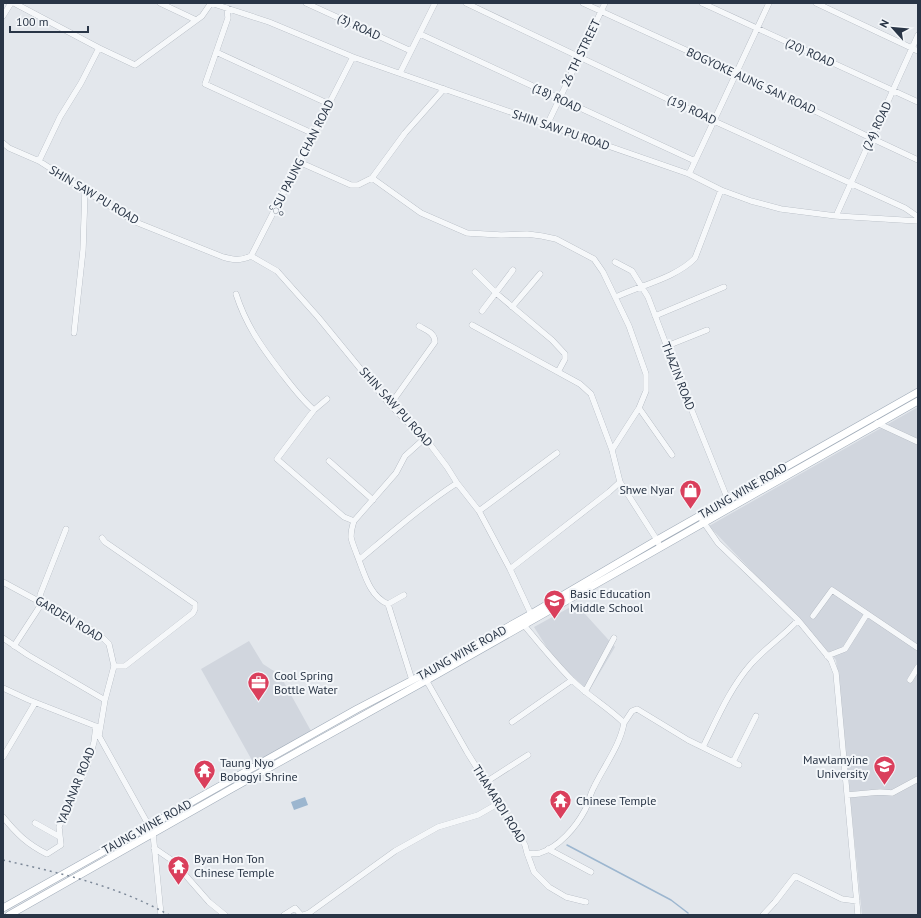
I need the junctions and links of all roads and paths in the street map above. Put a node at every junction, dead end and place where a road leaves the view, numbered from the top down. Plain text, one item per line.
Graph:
1 (13, 3) edge
2 (160, 3) edge
3 (211, 3) edge
4 (306, 3) edge
5 (434, 3) edge
6 (466, 3) edge
7 (583, 3) edge
8 (605, 3) edge
9 (702, 3) edge
10 (769, 3) edge
11 (816, 3) edge
12 (227, 8) junction
13 (601, 12) junction
14 (3, 16) edge
15 (196, 20) junction
16 (756, 29) junction
17 (420, 34) junction
18 (918, 35) edge
19 (99, 48) junction
20 (915, 49) edge
21 (411, 51) junction
22 (216, 52) junction
23 (353, 57) junction
24 (579, 57) junction
25 (400, 73) junction
26 (736, 73) junction
27 (444, 90) junction
28 (893, 91) junction
29 (559, 99) junction
30 (918, 102) edge
31 (329, 104) junction
32 (714, 121) junction
33 (547, 125) junction
34 (314, 134) junction
35 (871, 138) junction
36 (3, 143) edge
37 (918, 160) edge
38 (39, 161) junction
39 (695, 161) junction
40 (300, 162) junction
41 (689, 174) junction
42 (372, 178) junction
43 (850, 183) junction
44 (85, 190) junction
45 (721, 190) junction
46 (836, 216) junction
47 (918, 217) edge
48 (918, 221) edge
49 (251, 256) junction
50 (615, 262) dead end
51 (513, 270) dead end
52 (474, 272) dead end
53 (540, 274) dead end
54 (642, 286) junction
55 (724, 288) dead end
56 (236, 294) dead end
57 (496, 294) junction
58 (616, 297) junction
59 (512, 307) junction
60 (482, 311) dead end
61 (655, 316) junction
62 (472, 325) dead end
63 (419, 326) dead end
64 (707, 330) dead end
65 (74, 333) dead end
66 (667, 346) junction
67 (558, 372) junction
68 (918, 392) edge
69 (326, 399) dead end
70 (918, 401) edge
71 (390, 405) junction
72 (639, 408) junction
73 (314, 410) junction
74 (870, 419) junction
75 (878, 423) junction
76 (425, 438) junction
77 (918, 442) edge
78 (612, 450) junction
79 (557, 453) dead end
80 (672, 455) dead end
81 (329, 461) dead end
82 (620, 482) junction
83 (457, 483) junction
84 (373, 500) junction
85 (728, 500) junction
86 (479, 511) junction
87 (701, 519) junction
88 (354, 522) junction
89 (66, 529) dead end
90 (102, 538) dead end
91 (657, 540) junction
92 (660, 548) junction
93 (359, 560) junction
94 (510, 570) junction
95 (3, 582) edge
96 (404, 595) dead end
97 (42, 603) junction
98 (388, 604) junction
99 (531, 614) junction
100 (867, 614) junction
101 (813, 616) dead end
102 (798, 620) junction
103 (523, 624) junction
104 (3, 638) edge
105 (614, 638) dead end
106 (14, 646) junction
107 (918, 648) edge
108 (827, 656) junction
109 (114, 666) junction
110 (918, 667) edge
111 (425, 678) junction
112 (412, 680) junction
113 (572, 680) junction
114 (910, 680) dead end
115 (3, 688) edge
116 (584, 692) junction
117 (105, 700) junction
118 (35, 703) junction
119 (756, 716) dead end
120 (512, 722) dead end
121 (624, 724) junction
122 (98, 727) junction
123 (703, 747) junction
124 (528, 755) dead end
125 (3, 757) edge
126 (733, 762) junction
127 (739, 765) dead end
128 (918, 779) edge
129 (486, 782) junction
130 (847, 795) junction
131 (499, 803) junction
132 (3, 817) edge
133 (35, 823) dead end
134 (148, 826) junction
135 (152, 834) junction
136 (60, 837) junction
137 (154, 848) junction
138 (548, 849) junction
139 (527, 853) junction
140 (592, 872) dead end
141 (857, 901) junction
142 (586, 902) dead end
143 (3, 908) edge
144 (9, 915) edge
145 (161, 915) edge
146 (225, 915) edge
147 (284, 915) edge
148 (302, 915) edge
149 (763, 915) edge
150 (858, 915) edge

1 - 14 street
1 - 19 street
2 - 15 street
3 - 12 street, SHIN SAW PU ROAD
3 - 15 street
4 - 21 street, (3) ROAD
5 - 17 street
6 - 24 street, (19) ROAD
7 - 13 street, BOGYOKE AUNG SAN ROAD
8 - 13 street, 26 TH STREET
9 - 16 street, (20) ROAD
10 - 16 street
11 - 20 street
12 - 22 street
12 - 23 street, SHIN SAW PU ROAD
13 - 24 street, 26 TH STREET
13 - 26 street, BOGYOKE AUNG SAN ROAD
15 - 19 street
16 - 26 street
16 - 28 street, (20) ROAD
17 - 21 street
17 - 29 street, (18) ROAD
18 - 20 street, (24) ROAD
19 - 38 street
20 - 28 street, (24) ROAD
21 - 25 street
22 - 31 street
22 - 34 street
23 - 25 street, SHIN SAW PU ROAD
23 - 31 street, ်ွSU PAUNG CHAN ROAD
24 - 29 street, 26 TH STREET
24 - 32 street, (19) ROAD
25 - 27 street, SHIN SAW PU ROAD
26 - 32 street
26 - 35 street, BOGYOKE AUNG SAN ROAD
27 - 33 street, SHIN SAW PU ROAD
27 - 42 street
28 - 30 street, (20) ROAD
28 - 35 street, (24) ROAD
29 - 33 street, 26 TH STREET
29 - 39 street, (18) ROAD
31 - 34 street, ်ွSU PAUNG CHAN ROAD
32 - 39 street
32 - 43 street, (19) ROAD
33 - 41 street, SHIN SAW PU ROAD
34 - 40 street, ်ွSU PAUNG CHAN ROAD
35 - 37 street, BOGYOKE AUNG SAN ROAD
35 - 43 street, (24) ROAD
36 - 38 street, SHIN SAW PU ROAD
38 - 44 street, SHIN SAW PU ROAD
39 - 41 street
40 - 42 street
40 - 49 street, ်ွSU PAUNG CHAN ROAD
41 - 45 street, SHIN SAW PU ROAD
42 - 58 street
43 - 46 street, (24) ROAD
43 - 47 street, (19) ROAD
44 - 49 street, SHIN SAW PU ROAD
44 - 65 street
45 - 46 street, SHIN SAW PU ROAD
45 - 54 street
46 - 48 street, SHIN SAW PU ROAD
49 - 71 street, SHIN SAW PU ROAD
50 - 54 street, THAZIN ROAD
51 - 57 street
52 - 57 street
53 - 59 street
54 - 58 street
54 - 61 street, THAZIN ROAD
55 - 61 street
56 - 73 street
57 - 59 street
57 - 60 street
58 - 72 street
59 - 67 street
61 - 66 street, THAZIN ROAD
62 - 67 street
63 - 71 street
64 - 66 street
66 - 85 street, THAZIN ROAD
67 - 78 street
68 - 74 main road, TAUNG WINE ROAD
69 - 73 street
70 - 75 main road, TAUNG WINE ROAD
71 - 76 street, SHIN SAW PU ROAD
72 - 78 street
72 - 80 street
73 - 88 street
74 - 75 street
74 - 85 main road, TAUNG WINE ROAD
75 - 77 street
75 - 87 main road, TAUNG WINE ROAD
76 - 83 street, SHIN SAW PU ROAD
76 - 84 street
78 - 82 street
79 - 86 street
81 - 84 street
82 - 91 street
82 - 94 street
83 - 86 street, SHIN SAW PU ROAD
83 - 93 street
84 - 88 street
85 - 87 main road, TAUNG WINE ROAD
86 - 94 street, SHIN SAW PU ROAD
87 - 91 main road, TAUNG WINE ROAD
87 - 92 main road, TAUNG WINE ROAD
87 - 102 street
88 - 93 street
89 - 97 street
90 - 109 street
91 - 92 street
91 - 99 main road, TAUNG WINE ROAD
92 - 103 main road, TAUNG WINE ROAD
93 - 98 street
94 - 99 street, SHIN SAW PU ROAD
95 - 97 street, GARDEN ROAD
96 - 98 street
97 - 106 street
97 - 109 street, GARDEN ROAD
98 - 112 street
99 - 111 main road, TAUNG WINE ROAD
100 - 101 street
100 - 107 street
100 - 108 street
102 - 108 street
102 - 123 street
103 - 111 main road, TAUNG WINE ROAD
103 - 113 street
104 - 106 street
105 - 116 street
106 - 117 street
108 - 130 street
109 - 117 street, GARDEN ROAD
110 - 114 street
111 - 112 main road, TAUNG WINE ROAD
111 - 129 street, THAMARDI ROAD
111 - 135 main road, TAUNG WINE ROAD
112 - 134 main road, TAUNG WINE ROAD
113 - 116 street
113 - 120 street
115 - 118 street
116 - 121 street
117 - 122 street, GARDEN ROAD
118 - 122 street
118 - 125 street
119 - 126 street
121 - 123 street
121 - 138 street, THAMARDI ROAD
122 - 134 street, GARDEN ROAD
122 - 136 street, YADANAR ROAD
123 - 126 street
124 - 129 street
126 - 127 street
128 - 130 street
129 - 131 street, THAMARDI ROAD
130 - 141 street
131 - 139 street, THAMARDI ROAD
131 - 148 street
132 - 136 street
133 - 136 street
134 - 135 street, GARDEN ROAD
134 - 143 main road, TAUNG WINE ROAD
135 - 137 street, GARDEN ROAD
135 - 144 main road, TAUNG WINE ROAD
137 - 145 street, GARDEN ROAD
137 - 146 street
138 - 139 street, THAMARDI ROAD
138 - 140 street
139 - 142 street
141 - 149 street
141 - 150 street
147 - 148 street

